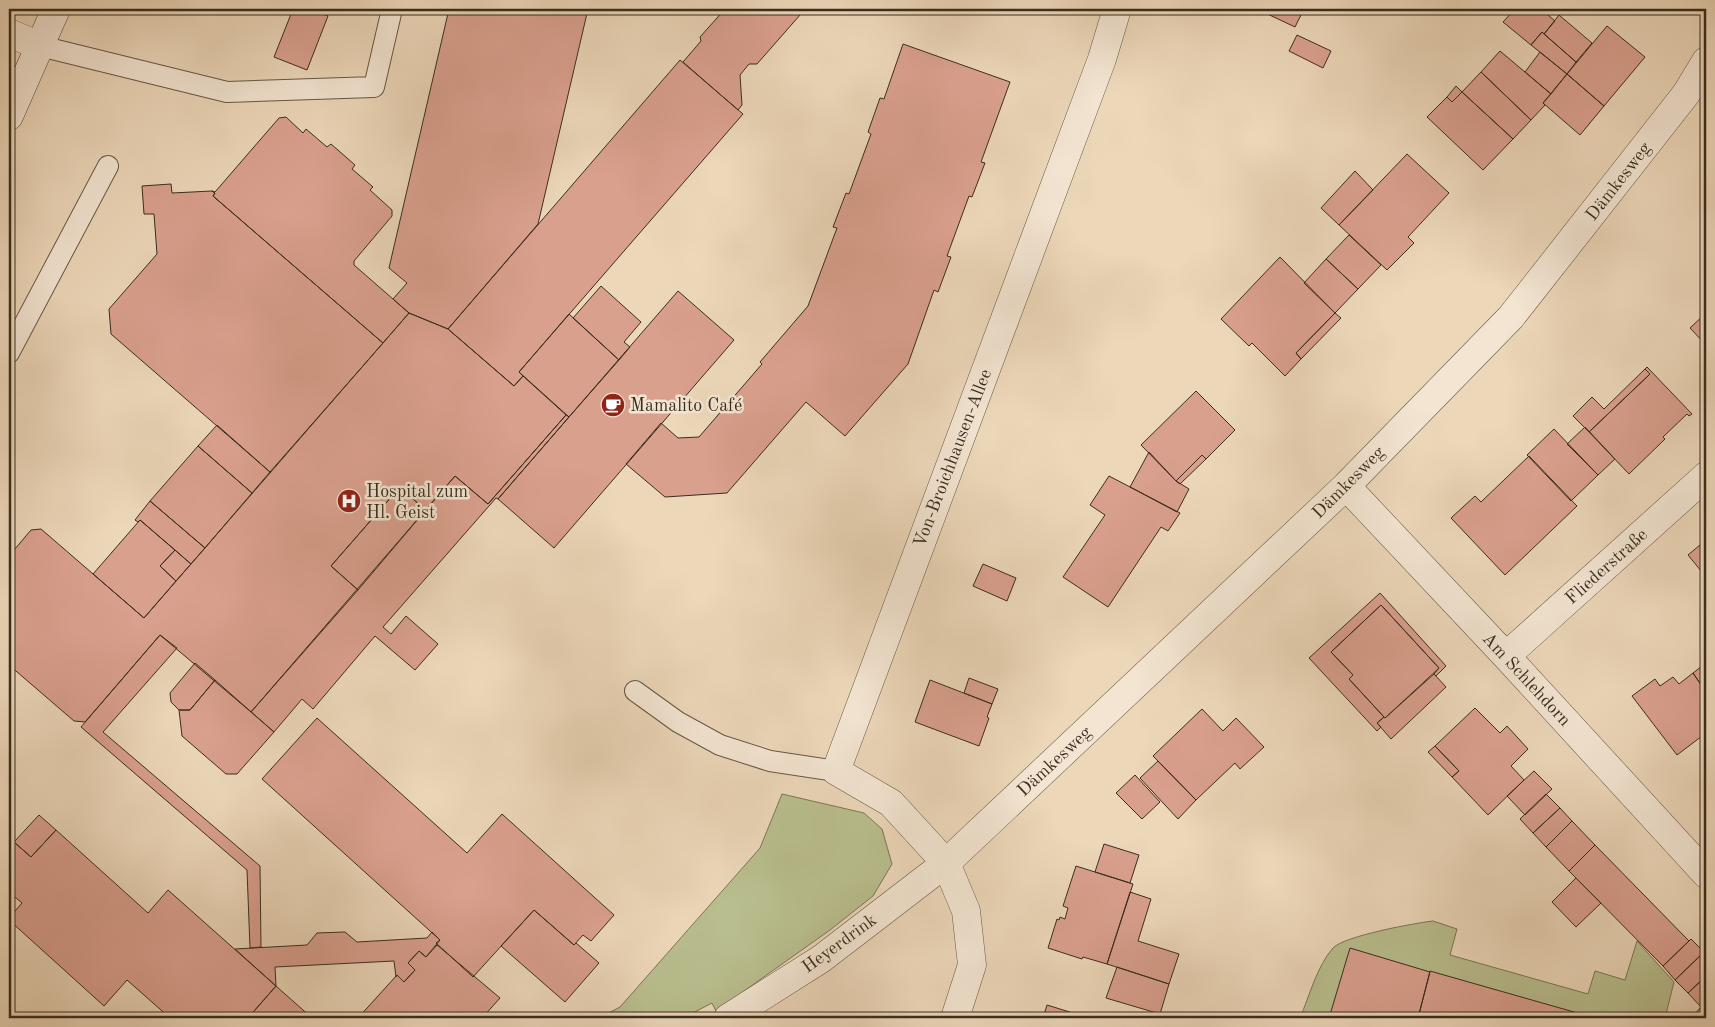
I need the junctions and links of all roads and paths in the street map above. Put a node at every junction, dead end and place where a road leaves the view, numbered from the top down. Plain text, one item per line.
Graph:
1 (56, 9) edge
2 (392, 9) edge
3 (1117, 9) edge
4 (9, 33) edge
5 (40, 46) junction
6 (1706, 61) edge
7 (9, 116) edge
8 (108, 166) dead end
9 (9, 353) edge
10 (1706, 476) edge
11 (1346, 486) junction
12 (1506, 656) junction
13 (635, 690) dead end
14 (836, 771) junction
15 (946, 863) junction
16 (1706, 874) edge
17 (728, 1018) edge
18 (955, 1018) edge

1 - 5 street
2 - 5 lane
3 - 14 street, Von-Broichhausen-Allee
4 - 5 street
5 - 7 street
6 - 11 street, Dämkesweg
8 - 9 lane
10 - 12 street, Fliederstraße
11 - 12 street, Am Schlehdorn
11 - 15 street, Dämkesweg
12 - 16 street, Am Schlehdorn
13 - 14 lane
14 - 15 street
15 - 17 street, Heyerdrink
15 - 18 street

